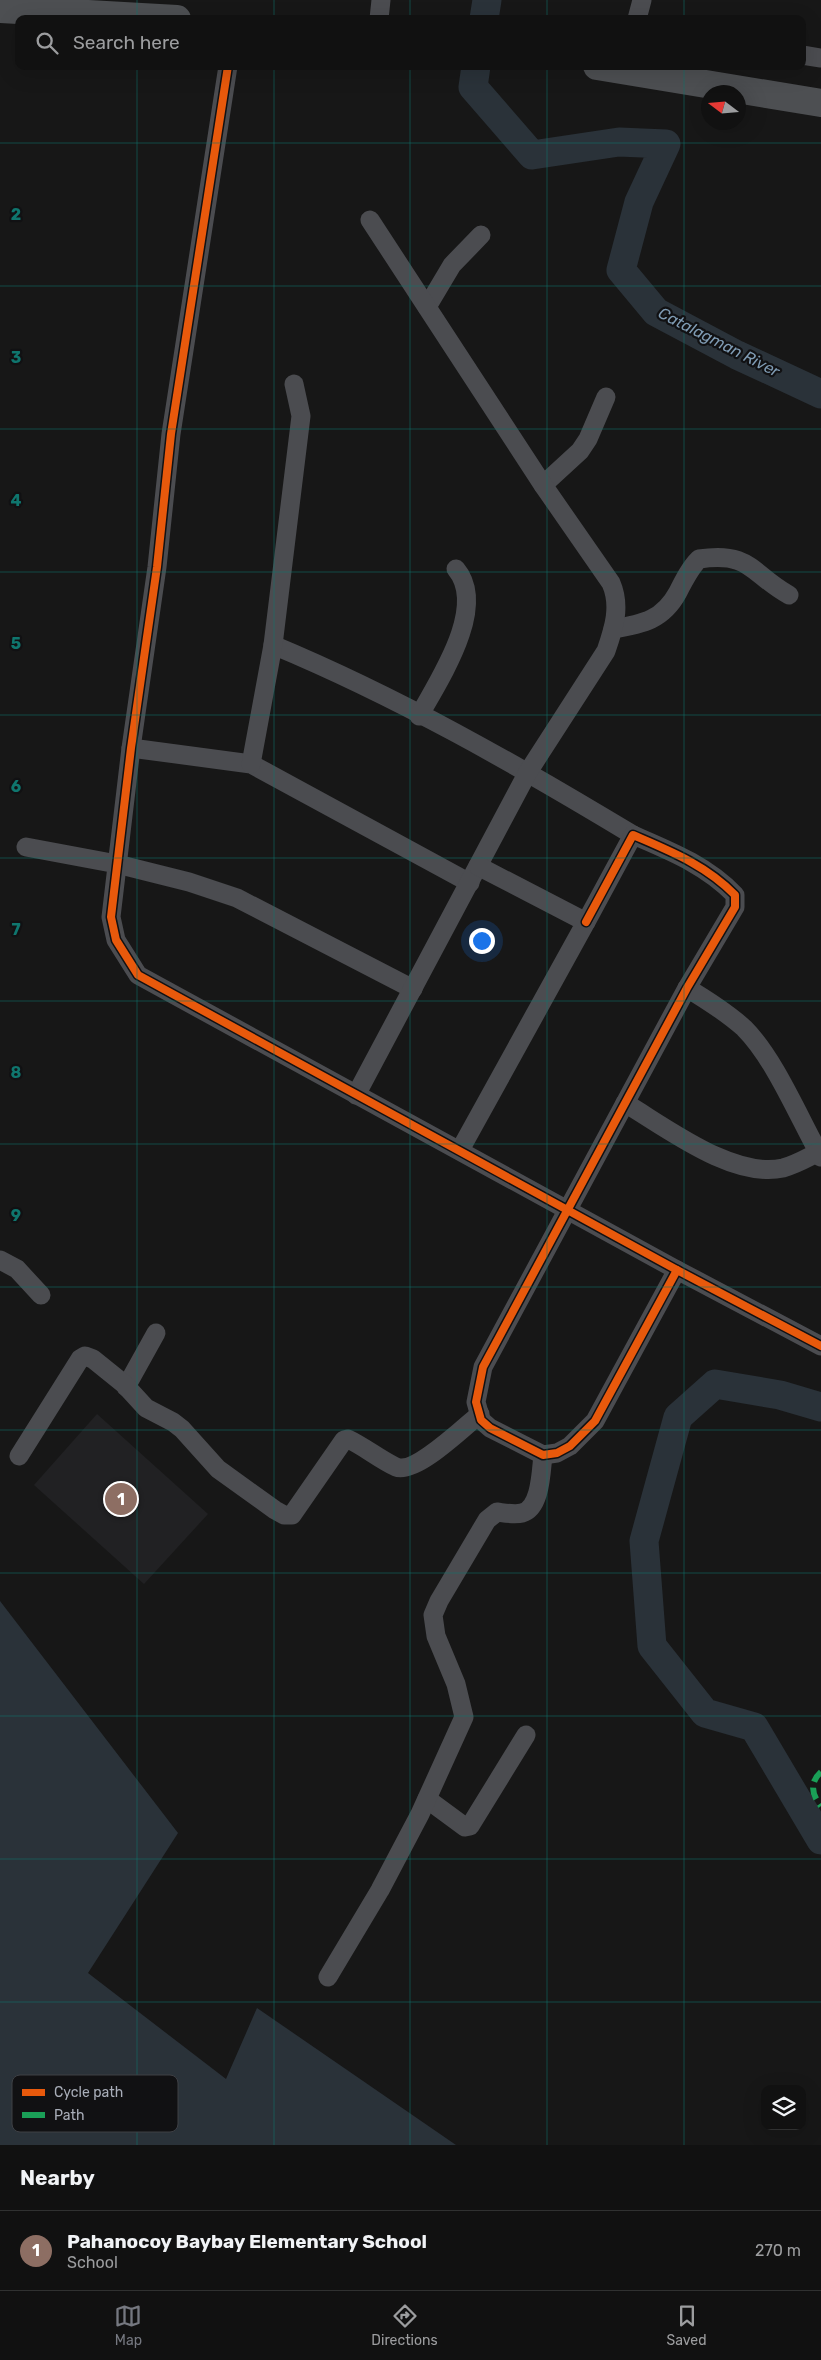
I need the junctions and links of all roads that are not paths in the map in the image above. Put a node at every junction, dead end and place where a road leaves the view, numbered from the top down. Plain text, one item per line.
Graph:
1 (381, 0) edge
2 (642, 0) edge
3 (0, 9) edge
4 (114, 15) edge
5 (379, 15) edge
6 (639, 15) edge
7 (806, 55) edge
8 (821, 58) edge
9 (227, 70) edge
10 (640, 70) edge
11 (821, 103) edge
12 (370, 220) dead end
13 (480, 235) dead end
14 (427, 308) junction
15 (294, 384) dead end
16 (606, 397) dead end
17 (543, 486) junction
18 (456, 570) dead end
19 (789, 595) dead end
20 (613, 629) junction
21 (273, 645) junction
22 (419, 716) junction
23 (131, 748) junction
24 (251, 764) junction
25 (528, 772) junction
26 (633, 835) junction
27 (26, 847) dead end
28 (117, 864) junction
29 (478, 866) junction
30 (470, 884) junction
31 (586, 922) junction
32 (687, 988) junction
33 (412, 989) junction
34 (356, 1095) junction
35 (625, 1103) junction
36 (460, 1150) junction
37 (820, 1155) edge
38 (568, 1209) junction
39 (0, 1260) edge
40 (677, 1270) junction
41 (41, 1296) dead end
42 (156, 1333) dead end
43 (821, 1346) edge
44 (126, 1387) junction
45 (480, 1414) junction
46 (543, 1455) junction
47 (19, 1456) dead end
48 (526, 1735) dead end
49 (427, 1798) junction
50 (328, 1977) dead end

1 - 5 street
2 - 6 street
3 - 4 main road
7 - 8 street
9 - 23 street
10 - 11 main road
12 - 14 street
13 - 14 street
14 - 17 street
15 - 21 street
16 - 17 street
17 - 20 street
18 - 22 street
19 - 20 street
20 - 25 street
21 - 22 street
21 - 24 street
22 - 25 street
23 - 24 street
23 - 28 street
24 - 30 street
25 - 26 street
25 - 29 street
26 - 31 street
26 - 32 street
27 - 28 street
28 - 33 street
28 - 34 street
29 - 30 street
29 - 31 street
30 - 33 street
31 - 36 street
32 - 35 street
32 - 37 street
33 - 34 street
34 - 36 street
35 - 37 street
35 - 38 street
36 - 38 street
38 - 40 street
38 - 45 street
39 - 41 street
40 - 43 street
40 - 46 street
42 - 44 street
44 - 45 street
44 - 47 street
45 - 46 street
46 - 49 street
48 - 49 street
49 - 50 street

